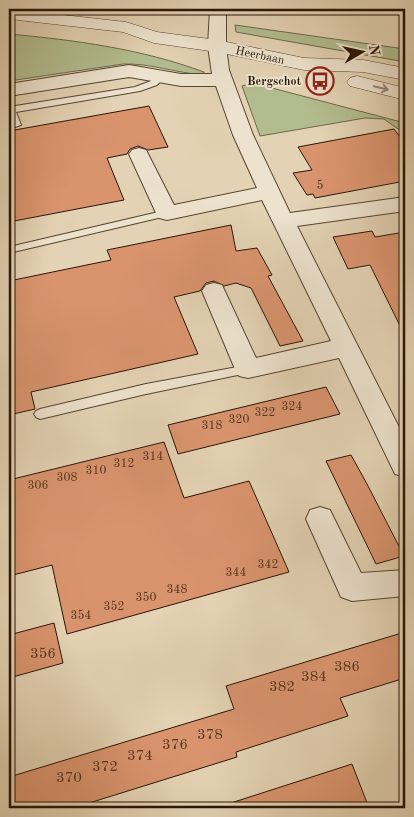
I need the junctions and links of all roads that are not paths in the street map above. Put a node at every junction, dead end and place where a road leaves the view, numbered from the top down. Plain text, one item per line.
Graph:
1 (218, 9) edge
2 (9, 14) edge
3 (217, 46) junction
4 (304, 64) junction
5 (405, 74) edge
6 (161, 77) junction
7 (225, 80) junction
8 (9, 90) edge
9 (405, 94) edge
10 (10, 110) edge
11 (9, 126) edge
12 (139, 154) dead end
13 (269, 192) junction
14 (405, 204) edge
15 (167, 213) junction
16 (284, 221) junction
17 (9, 250) edge
18 (214, 291) dead end
19 (346, 347) junction
20 (248, 368) junction
21 (40, 414) dead end
22 (396, 425) edge
23 (405, 466) edge
24 (320, 519) dead end
25 (405, 583) edge

1 - 3 street
2 - 3 street, Heerbaan
3 - 4 street, Heerbaan
3 - 7 street
4 - 5 street, Heerbaan
4 -> 9 street, Heerbaan
6 - 7 street
6 - 8 street
6 - 10 lane
7 - 13 street
10 - 11 lane
12 - 15 street
13 - 15 street
13 - 16 street
14 - 16 street
15 - 17 lane
16 - 19 street
18 - 20 street
19 - 20 street
19 - 22 street
20 - 21 lane
22 - 23 street
24 - 25 street

